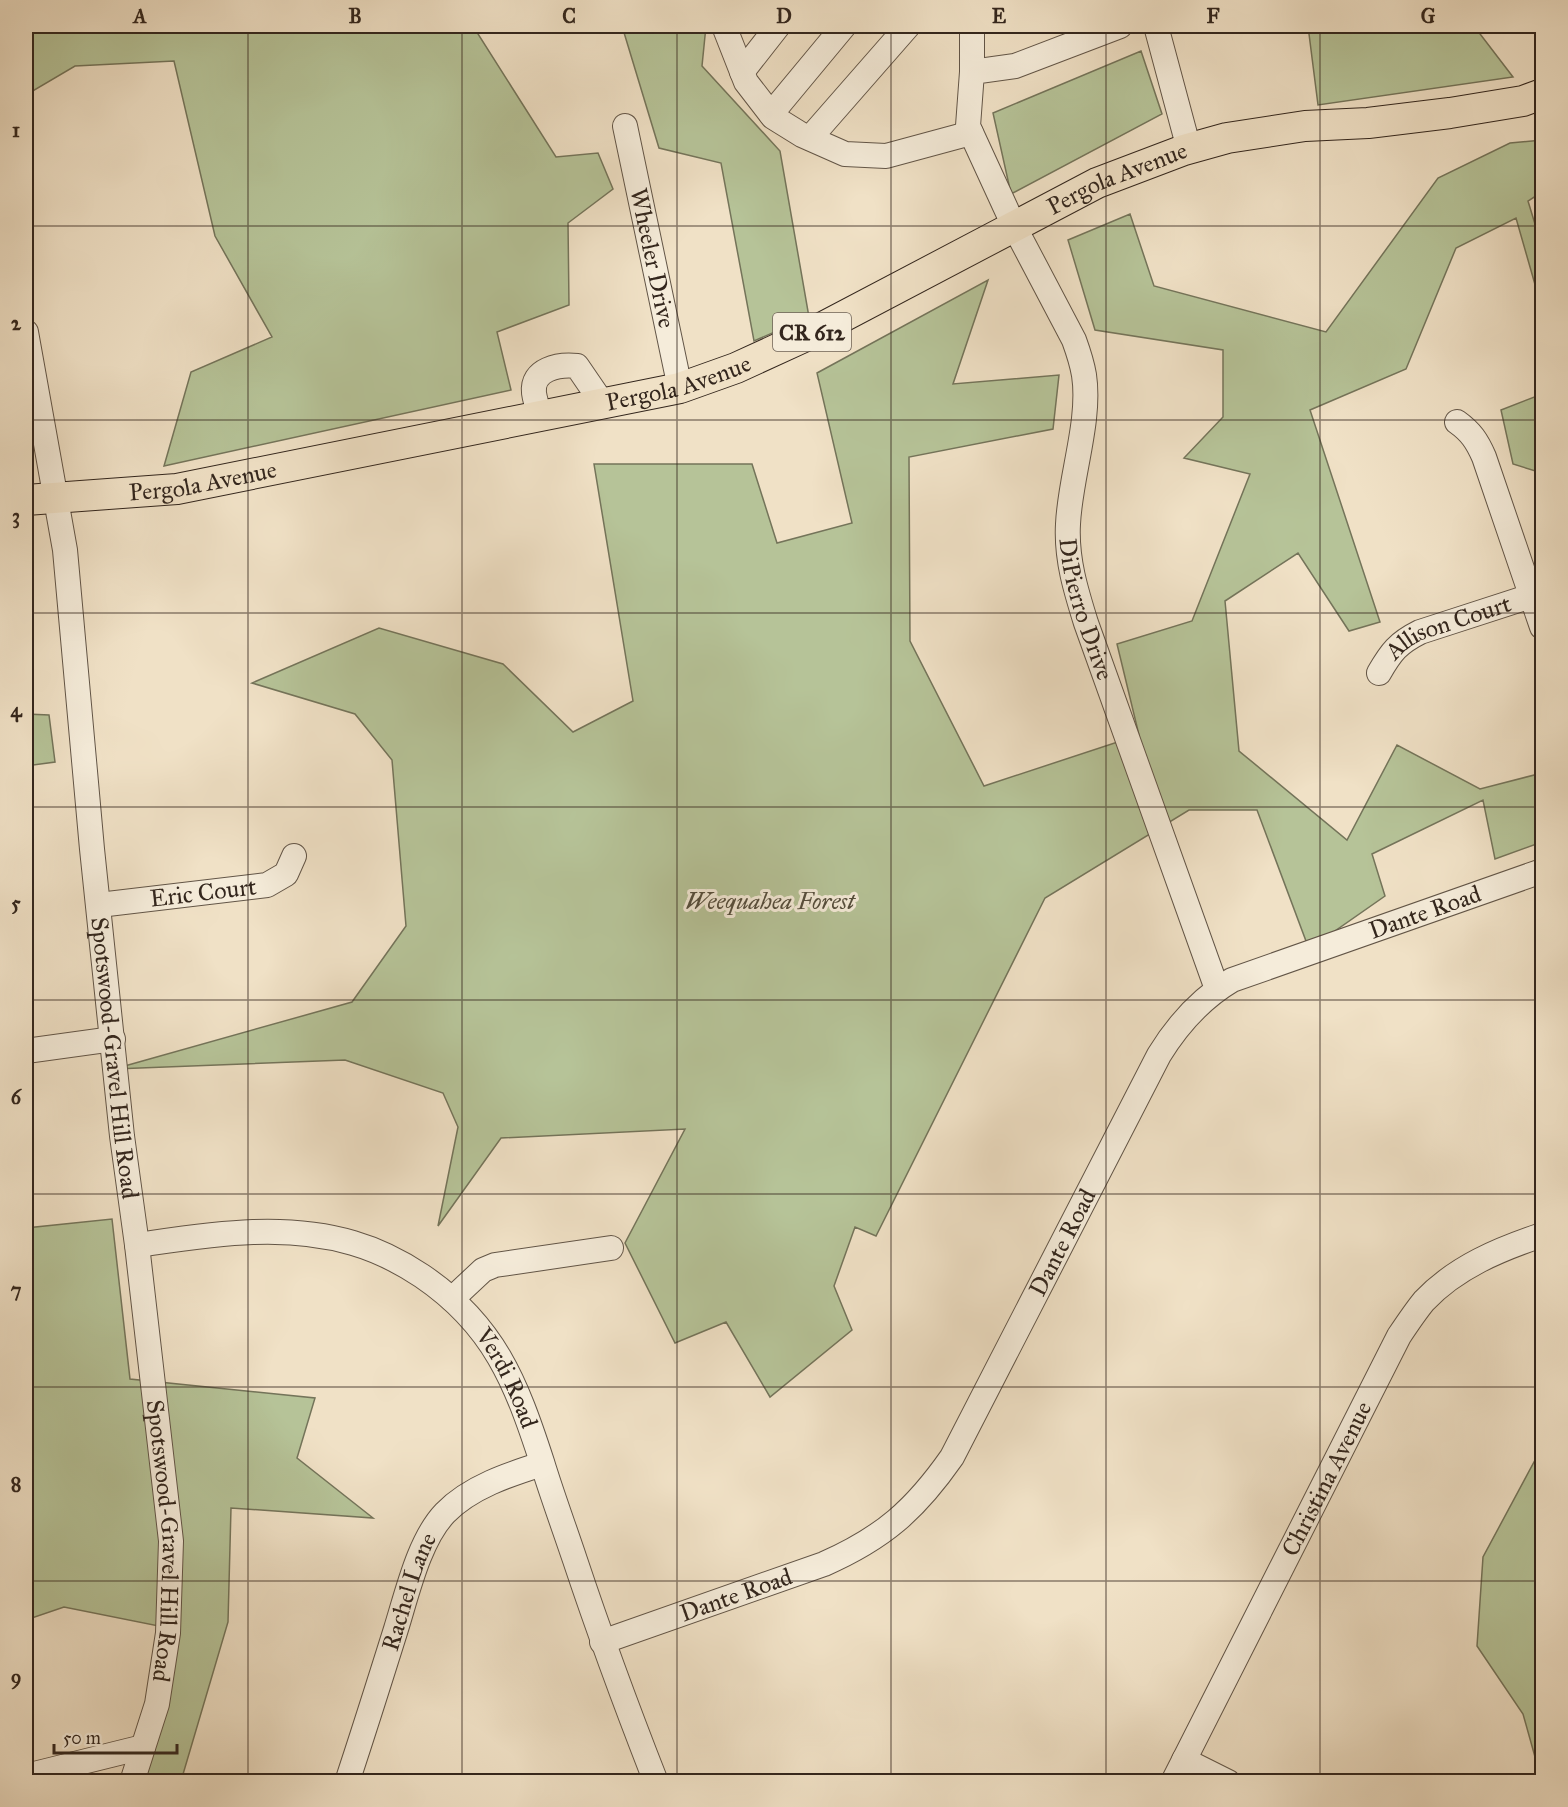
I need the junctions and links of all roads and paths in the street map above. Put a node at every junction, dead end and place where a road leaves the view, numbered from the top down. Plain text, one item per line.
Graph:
1 (724, 26) edge
2 (778, 26) edge
3 (844, 26) edge
4 (908, 26) edge
5 (974, 26) edge
6 (1120, 26) edge
7 (1156, 26) edge
8 (742, 72) junction
9 (972, 72) junction
10 (1542, 94) edge
11 (771, 114) junction
12 (625, 126) dead end
13 (971, 133) junction
14 (810, 138) junction
15 (1188, 149) junction
16 (1014, 226) junction
17 (26, 332) edge
18 (680, 388) junction
19 (603, 404) junction
20 (541, 417) junction
21 (1457, 422) dead end
22 (56, 499) junction
23 (26, 500) edge
24 (1531, 596) junction
25 (1542, 627) edge
26 (1380, 674) dead end
27 (294, 856) dead end
28 (1542, 871) edge
29 (99, 905) junction
30 (1217, 989) junction
31 (113, 1039) junction
32 (26, 1051) edge
33 (1542, 1235) edge
34 (137, 1245) junction
35 (611, 1248) dead end
36 (452, 1299) junction
37 (542, 1464) junction
38 (602, 1642) junction
39 (143, 1747) junction
40 (1184, 1760) junction
41 (26, 1776) edge
42 (132, 1782) edge
43 (347, 1782) edge
44 (656, 1782) edge
45 (1173, 1782) edge
46 (1228, 1782) edge

1 - 8 street
2 - 8 street
3 - 11 street
4 - 14 street
5 - 9 street
6 - 9 street
7 - 15 street
8 - 11 street
9 - 13 street
10 - 15 main road, Pergola Avenue / CR 612
11 - 14 street
12 - 18 street, Wheeler Drive
13 - 14 street
13 - 16 street, DiPierro Drive
15 - 16 main road, Pergola Avenue / CR 612
16 - 18 main road, Pergola Avenue / CR 612
16 - 30 street, DiPierro Drive
17 - 22 street, Spotswood-Gravel Hill Road
18 - 19 main road, Pergola Avenue / CR 612
19 - 20 main road, Pergola Avenue / CR 612
19 - 20 street
20 - 22 main road, Pergola Avenue / CR 612
21 - 24 street
22 - 23 main road, CR 612
22 - 29 street, Spotswood-Gravel Hill Road
24 - 25 street
24 - 26 street, Allison Court
27 - 29 street, Eric Court
28 - 30 street, Dante Road
29 - 31 street, Spotswood-Gravel Hill Road
30 - 38 street, Dante Road
31 - 32 street
31 - 34 street, Spotswood-Gravel Hill Road
33 - 40 street, Christina Avenue
34 - 36 street, Verdi Road
34 - 39 street, Spotswood-Gravel Hill Road
35 - 36 street
36 - 37 street, Verdi Road
37 - 38 street, Verdi Road
37 - 43 street, Rachel Lane
38 - 44 street, Verdi Road
39 - 41 street
39 - 42 street, Spotswood-Gravel Hill Road
40 - 45 street, Christina Avenue
40 - 46 street

